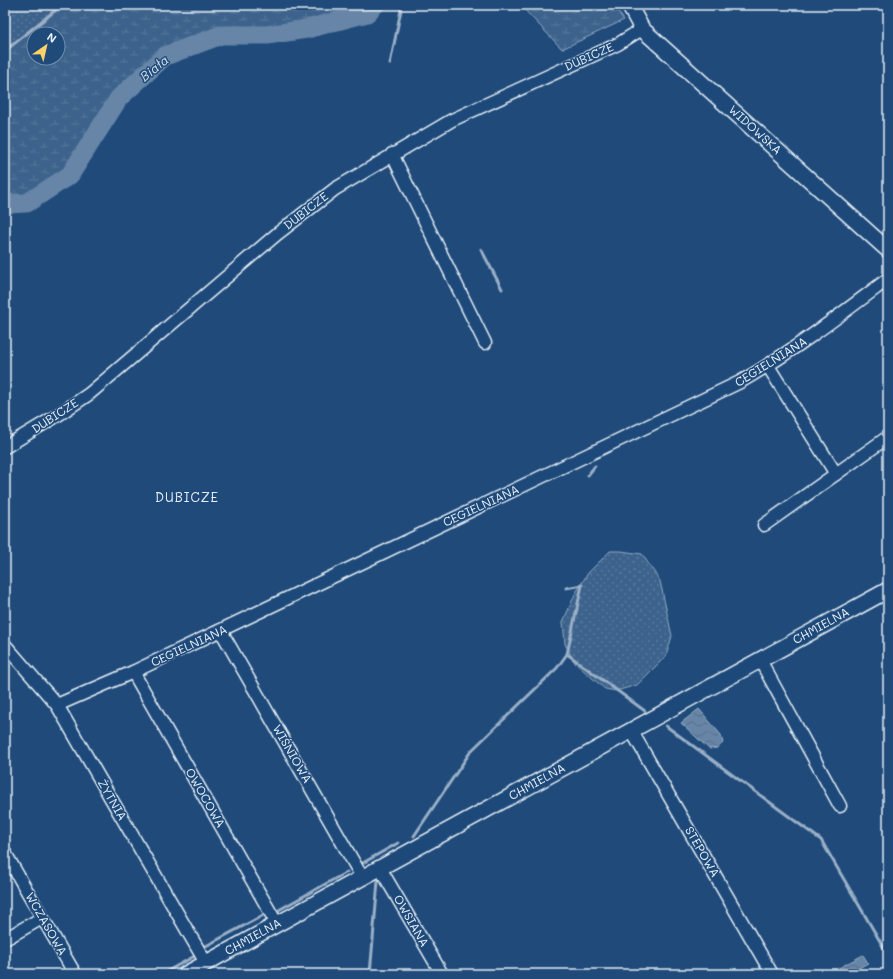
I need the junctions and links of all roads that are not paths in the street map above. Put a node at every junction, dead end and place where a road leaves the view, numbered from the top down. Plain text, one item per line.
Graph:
1 (629, 5) edge
2 (642, 30) junction
3 (392, 154) junction
4 (888, 250) edge
5 (888, 278) edge
6 (485, 343) dead end
7 (768, 366) junction
8 (888, 437) edge
9 (5, 448) edge
10 (836, 474) junction
11 (764, 525) dead end
12 (888, 590) edge
13 (221, 631) junction
14 (5, 645) edge
15 (760, 660) junction
16 (133, 672) junction
17 (57, 705) junction
18 (631, 730) junction
19 (840, 806) dead end
20 (5, 853) edge
21 (380, 868) junction
22 (362, 877) junction
23 (42, 918) junction
24 (277, 924) junction
25 (5, 939) edge
26 (206, 963) junction
27 (75, 974) edge
28 (186, 974) edge
29 (442, 974) edge
30 (772, 974) edge

1 - 2 street, WIDOWSKA
2 - 3 street, DUBICZE
2 - 4 street, WIDOWSKA
3 - 6 street
3 - 9 street, DUBICZE
5 - 7 street, CEGIELNIANA
7 - 10 street
7 - 13 street, CEGIELNIANA
8 - 10 street
10 - 11 street
12 - 15 street, CHMIELNA
13 - 16 street, CEGIELNIANA
13 - 22 street, WIŚNIOWA
14 - 17 street, ŻYTNIA
15 - 18 street, CHMIELNA
15 - 19 street
16 - 17 street, CEGIELNIANA
16 - 24 street, OWOCOWA
17 - 26 street, ŻYTNIA
18 - 21 street, CHMIELNA
18 - 30 street, STEPOWA
20 - 23 street, WCZASOWA
21 - 22 street, CHMIELNA
21 - 29 street, OWSIANA
22 - 24 street, CHMIELNA
23 - 25 street
23 - 27 street, WCZASOWA
24 - 26 street, CHMIELNA
26 - 28 street, CHMIELNA

